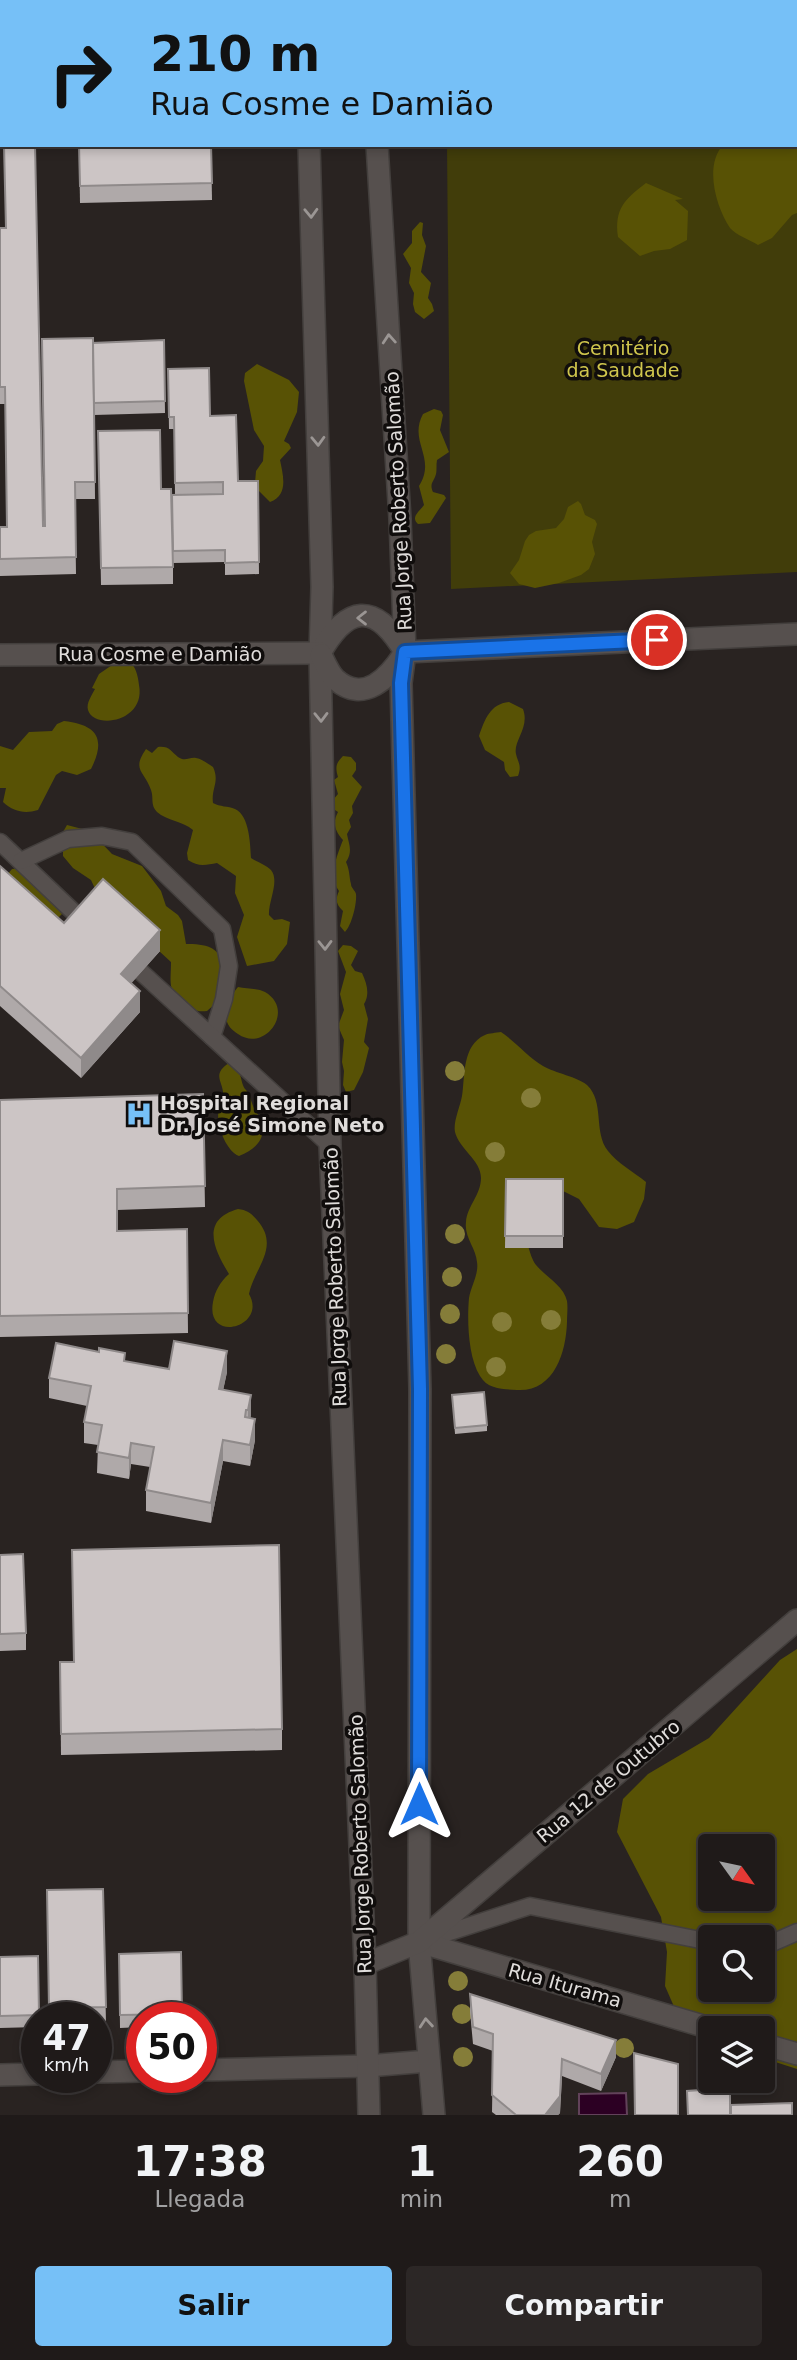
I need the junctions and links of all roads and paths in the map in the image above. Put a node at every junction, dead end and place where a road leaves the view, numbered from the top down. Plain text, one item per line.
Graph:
1 (309, 147) edge
2 (377, 147) edge
3 (797, 634) edge
4 (405, 652) junction
5 (320, 653) junction
6 (0, 655) edge
7 (0, 842) edge
8 (20, 861) junction
9 (84, 922) edge
10 (141, 972) edge
11 (212, 1037) junction
12 (330, 1145) junction
13 (797, 1620) edge
14 (797, 1932) edge
15 (698, 1940) edge
16 (419, 1942) junction
17 (775, 1942) edge
18 (365, 1964) junction
19 (698, 2024) edge
20 (775, 2048) edge
21 (797, 2054) edge
22 (429, 2061) junction
23 (367, 2066) junction
24 (217, 2070) edge
25 (0, 2074) edge
26 (21, 2074) edge
27 (369, 2115) edge
28 (434, 2115) edge

1 -> 5 main road, Rua Jorge Roberto Salomão
4 -> 2 main road, Rua Jorge Roberto Salomão
3 - 4 main road
4 - 5 main road
4 -> 5 main road
4 - 16 main road, Rua Jorge Roberto Salomão
5 - 6 main road, Rua Cosme e Damião
5 -> 12 main road, Rua Jorge Roberto Salomão
7 - 8 lane
8 - 9 lane
8 - 11 lane
10 - 11 lane
11 - 12 lane
12 - 18 main road, Rua Jorge Roberto Salomão
13 - 16 main road, Rua 12 de Outubro
14 - 17 lane
15 - 16 lane
16 - 18 main road, Rua 12 de Outubro
16 - 19 main road, Rua Iturama
22 -> 16 main road, Rua Jorge Roberto Salomão
18 - 23 main road, Rua Jorge Roberto Salomão
20 - 21 main road
22 - 23 main road
22 - 28 main road, Rua Jorge Roberto Salomão
23 - 24 main road
23 - 27 main road, Rua Jorge Roberto Salomão
25 - 26 main road

